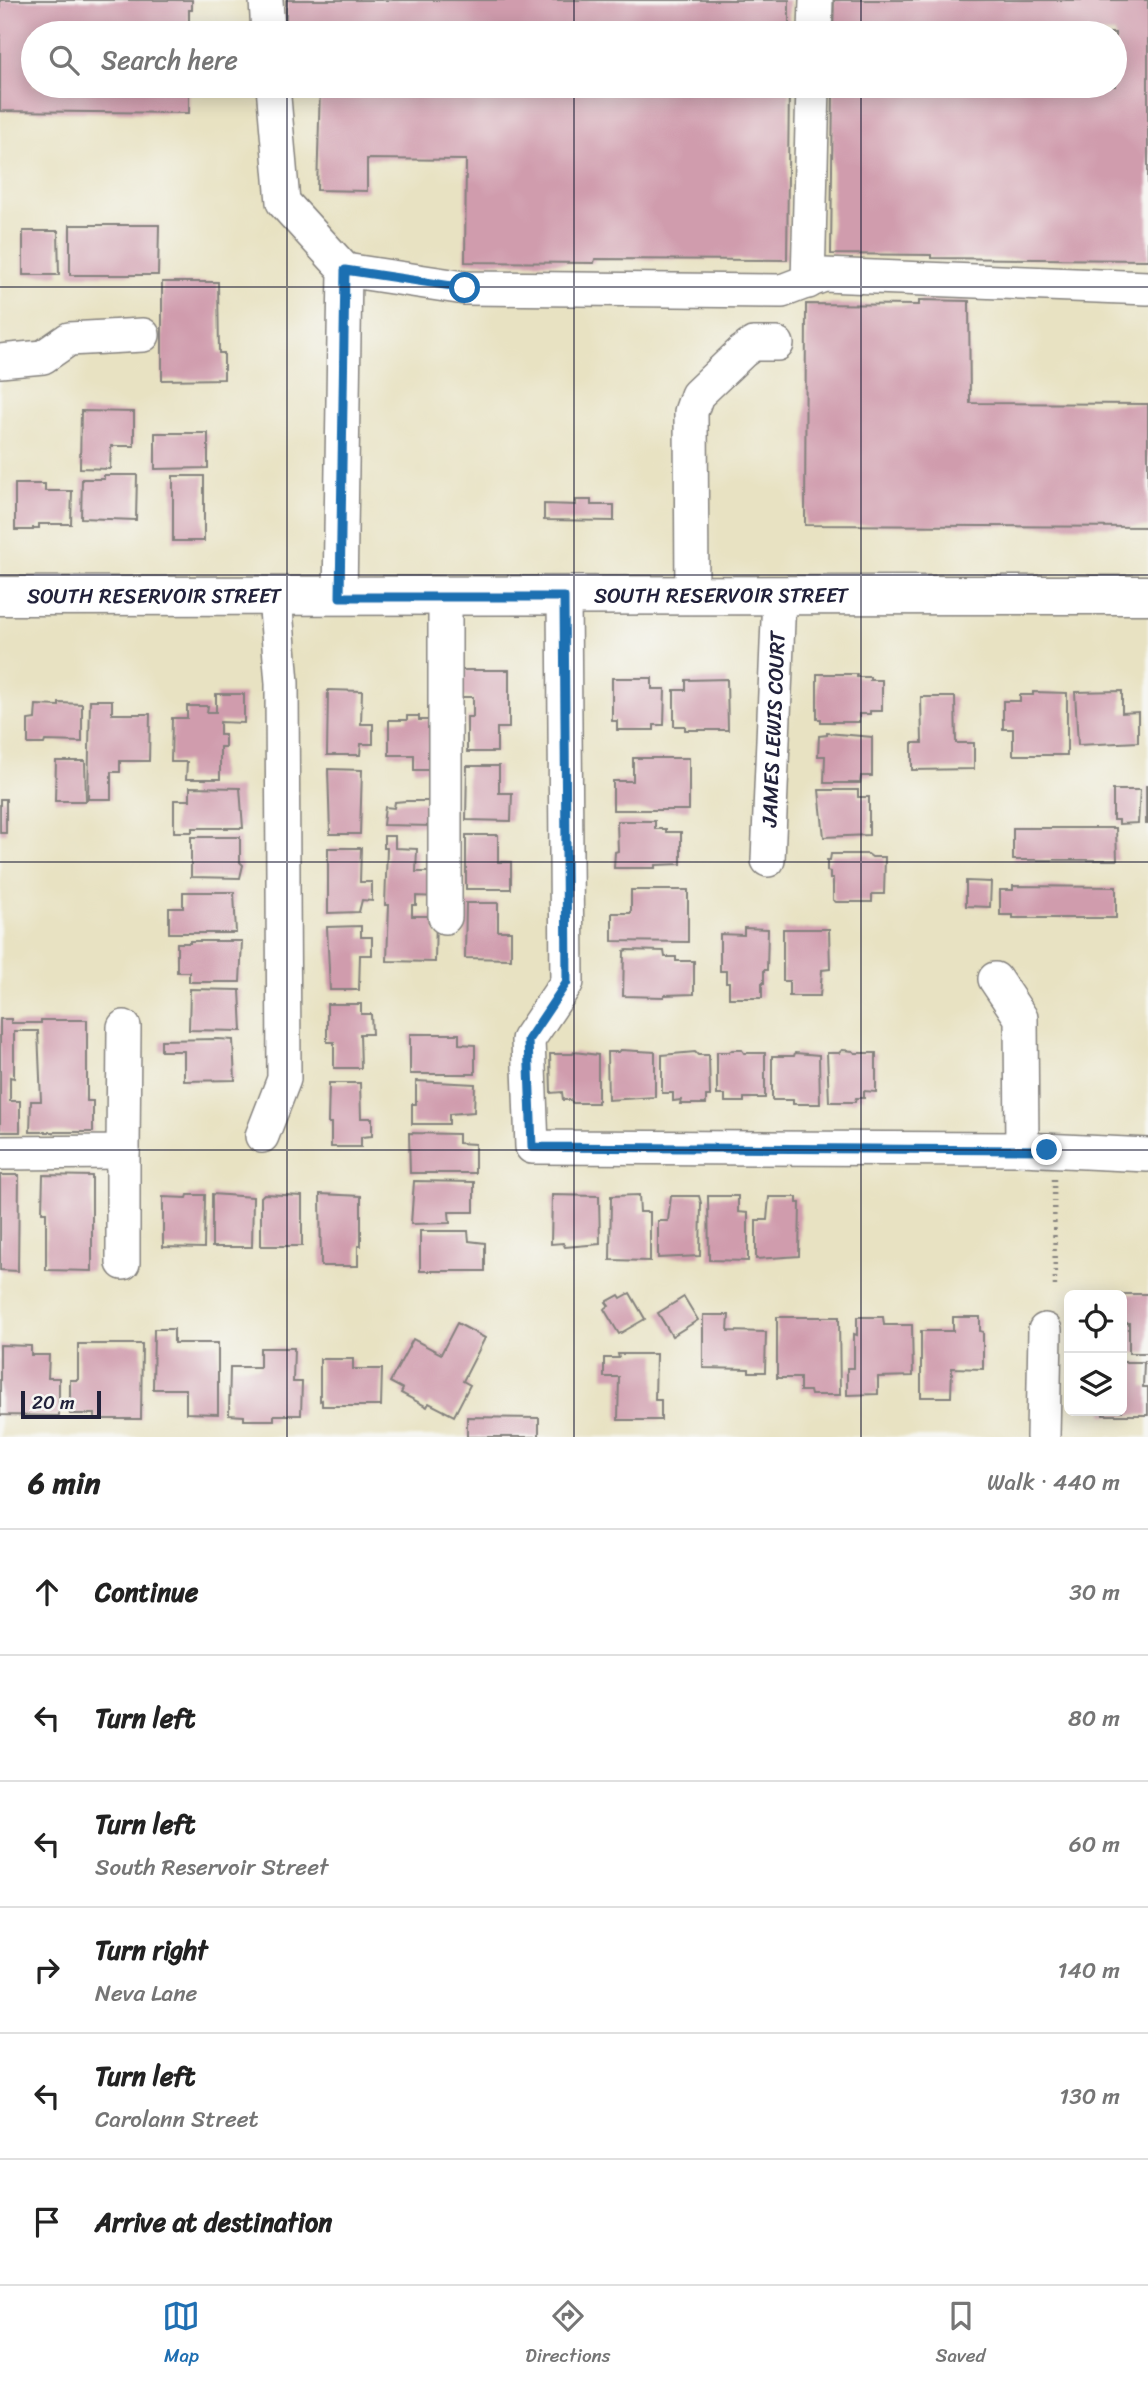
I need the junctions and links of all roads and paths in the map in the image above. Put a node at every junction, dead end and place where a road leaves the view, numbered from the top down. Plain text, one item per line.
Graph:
1 (266, 0) edge
2 (816, 0) edge
3 (267, 21) edge
4 (815, 21) edge
5 (274, 98) edge
6 (813, 98) edge
7 (345, 270) junction
8 (808, 282) junction
9 (1148, 288) edge
10 (143, 335) dead end
11 (777, 344) dead end
12 (0, 361) edge
13 (1148, 595) edge
14 (0, 596) edge
15 (275, 597) junction
16 (340, 597) junction
17 (444, 597) junction
18 (564, 597) junction
19 (692, 597) junction
20 (779, 597) junction
21 (768, 860) dead end
22 (445, 917) dead end
23 (995, 979) dead end
24 (124, 1027) dead end
25 (262, 1136) dead end
26 (1035, 1149) junction
27 (123, 1152) junction
28 (0, 1153) edge
29 (1148, 1155) edge
30 (123, 1264) dead end
31 (1055, 1290) dead end
32 (1045, 1330) dead end
33 (1043, 1437) edge

1 - 3 street
2 - 4 street
5 - 7 street
6 - 8 street
7 - 8 street
7 - 16 street
8 - 9 street
10 - 12 street
11 - 19 street
13 - 20 main road, SOUTH RESERVOIR STREET
14 - 15 main road, SOUTH RESERVOIR STREET
15 - 16 main road, SOUTH RESERVOIR STREET
15 - 25 street
16 - 17 main road, SOUTH RESERVOIR STREET
17 - 18 main road, SOUTH RESERVOIR STREET
17 - 22 street
18 - 19 main road, SOUTH RESERVOIR STREET
18 - 26 street
19 - 20 main road, SOUTH RESERVOIR STREET
20 - 21 street, JAMES LEWIS COURT
23 - 26 street
24 - 27 street
26 - 29 street
26 - 31 path
27 - 28 street
27 - 30 street
32 - 33 street

